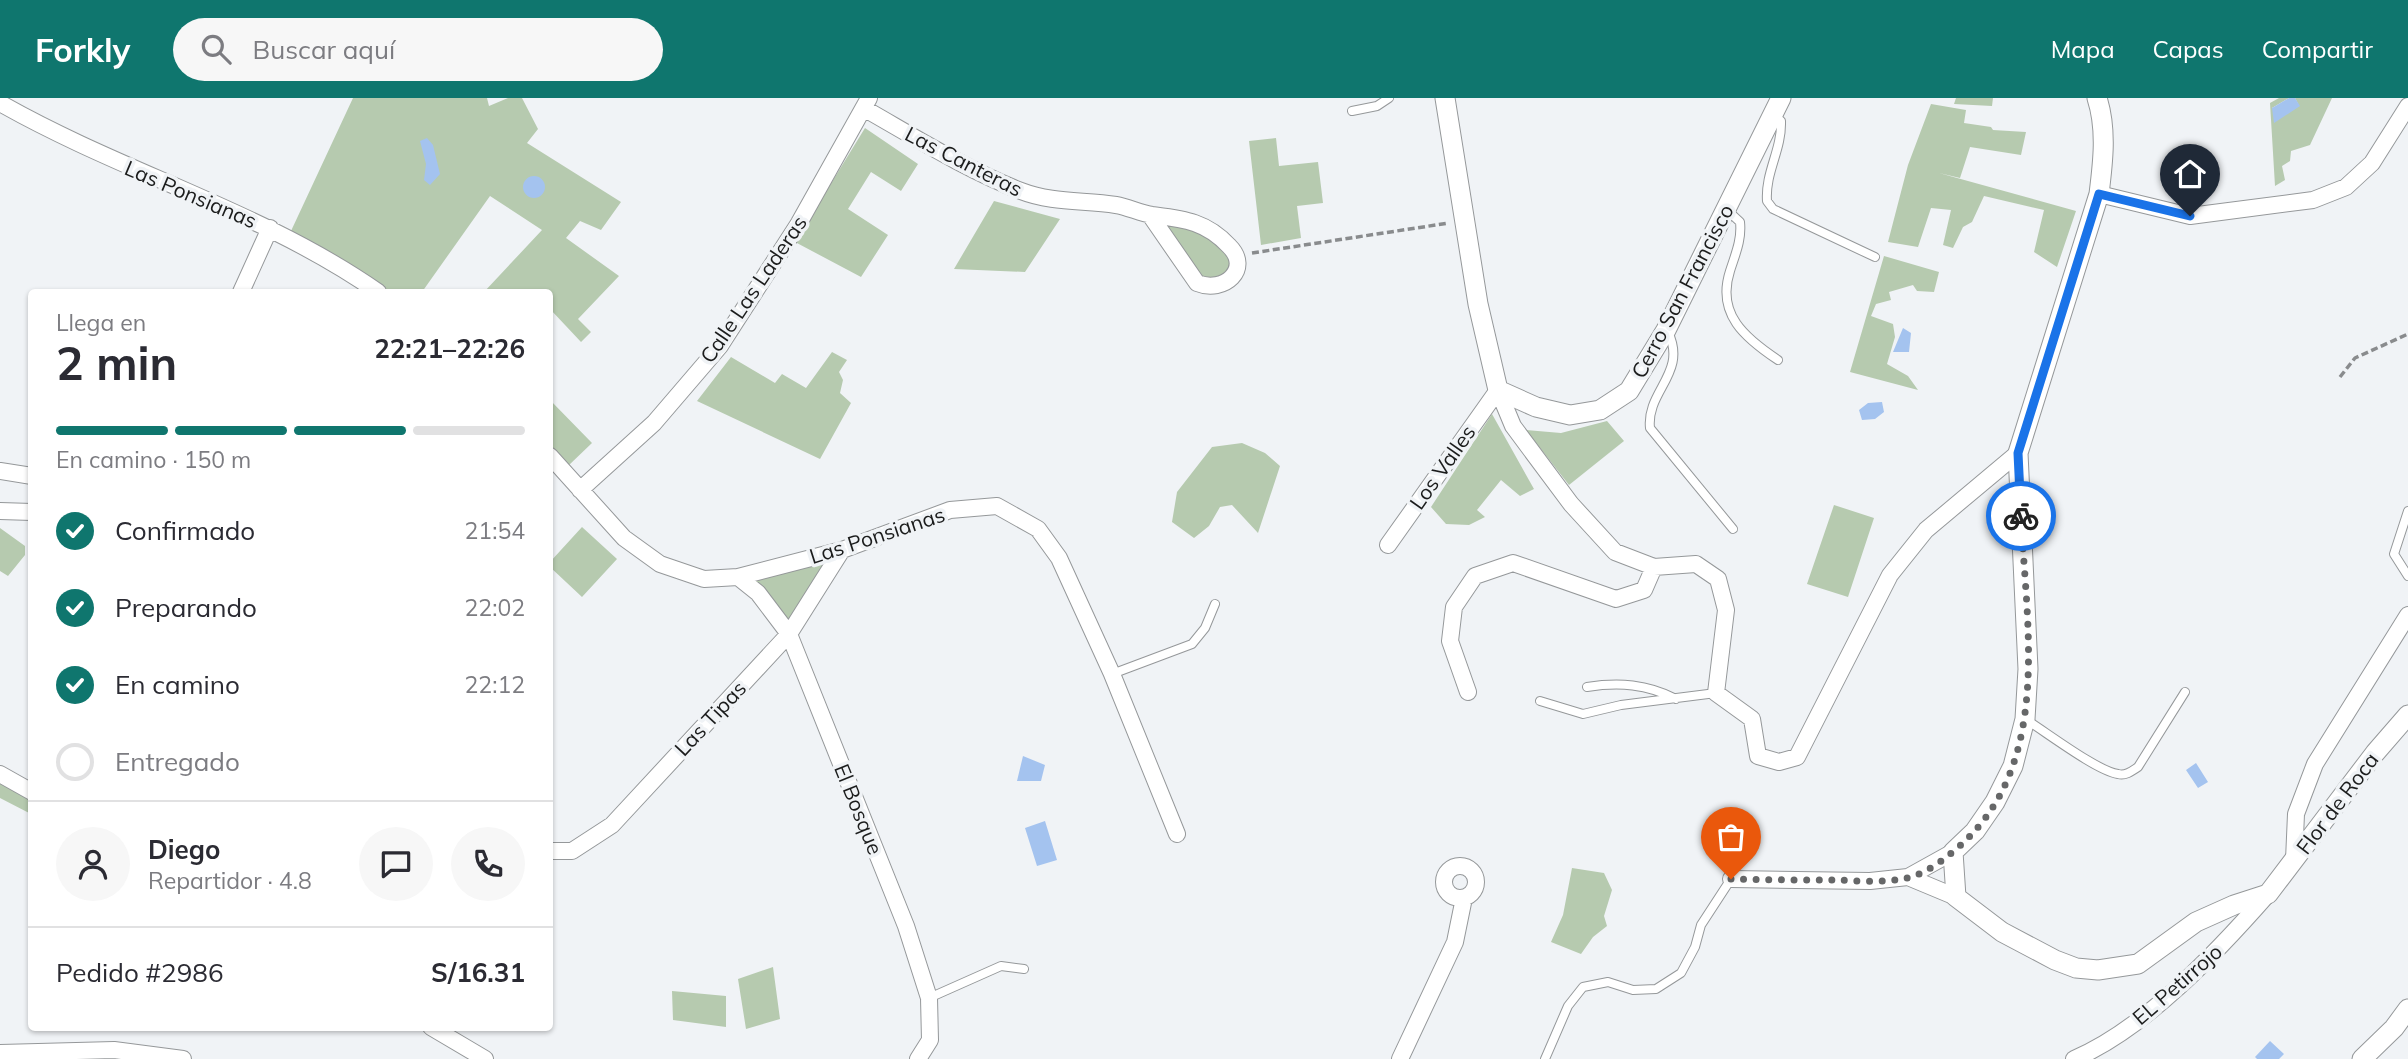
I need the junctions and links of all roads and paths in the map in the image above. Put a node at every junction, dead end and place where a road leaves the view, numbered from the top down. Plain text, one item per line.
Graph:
1 (1389, 98) edge
2 (1445, 98) edge
3 (2097, 98) edge
4 (0, 103) edge
5 (867, 104) edge
6 (1777, 106) edge
7 (2408, 106) edge
8 (1352, 111) dead end
9 (2099, 194) junction
10 (1725, 208) junction
11 (1150, 215) junction
12 (1465, 221) junction
13 (270, 228) junction
14 (1235, 256) junction
15 (1875, 257) dead end
16 (242, 289) edge
17 (374, 289) edge
18 (1666, 330) junction
19 (2408, 334) edge
20 (1778, 360) dead end
21 (2340, 377) dead end
22 (1498, 390) junction
23 (2018, 453) junction
24 (553, 459) edge
25 (0, 471) edge
26 (28, 475) edge
27 (580, 490) junction
28 (0, 511) edge
29 (2408, 511) edge
30 (28, 512) edge
31 (1733, 529) dead end
32 (1388, 545) dead end
33 (842, 550) junction
34 (1654, 567) junction
35 (2408, 576) edge
36 (738, 577) junction
37 (1215, 604) dead end
38 (2408, 615) edge
39 (789, 634) junction
40 (1112, 674) junction
41 (1587, 687) dead end
42 (1468, 692) dead end
43 (2185, 692) dead end
44 (1716, 693) junction
45 (1676, 699) junction
46 (1540, 701) dead end
47 (2408, 715) edge
48 (2025, 719) junction
49 (0, 774) edge
50 (28, 790) edge
51 (1177, 834) dead end
52 (553, 851) edge
53 (1953, 852) junction
54 (2294, 860) junction
55 (1908, 877) junction
56 (1731, 879) joint
57 (2268, 894) junction
58 (1956, 897) junction
59 (1464, 898) dead end
60 (1024, 969) dead end
61 (929, 998) junction
62 (2408, 1009) edge
63 (438, 1031) edge
64 (0, 1053) edge
65 (50, 1055) edge
66 (183, 1059) edge
67 (485, 1059) edge
68 (918, 1059) edge
69 (1400, 1059) edge
70 (1545, 1059) edge
71 (2074, 1059) edge
72 (2362, 1059) edge

1 - 8 lane
2 - 12 street
3 - 9 street
4 - 13 street, Las Ponsianas
5 - 11 street, Las Canteras
5 - 27 street, Calle Las Laderas
6 - 10 street, Cerro San Francisco
6 - 15 lane
7 - 9 street
9 - 23 street
10 - 18 street, Cerro San Francisco
10 - 20 lane
11 - 14 street, Las Canteras
11 - 14 street
12 - 14 path
12 - 22 street
13 - 16 street
13 - 17 street, Las Ponsianas
18 - 22 street, Cerro San Francisco
18 - 31 lane
19 - 21 path
22 - 32 street, Los Valles
22 - 34 street
23 - 44 street
23 - 48 street
24 - 27 street, Las Ponsianas
25 - 26 street
27 - 36 street, Las Ponsianas
28 - 30 street
29 - 35 lane
33 - 36 street, Las Ponsianas
33 - 39 street, Las Tipas
33 - 40 street, Las Ponsianas
34 - 42 street
34 - 44 street
36 - 39 street, El Bosque
37 - 40 lane
38 - 54 street
39 - 52 street, Las Tipas
39 - 61 street, El Bosque
40 - 51 street, Las Ponsianas
41 - 45 lane
43 - 48 lane
44 - 45 lane
45 - 46 lane
47 - 54 street, Flor de Roca
48 - 53 street
49 - 50 street
53 - 55 street
53 - 58 street
54 - 57 street, Flor de Roca
55 - 56 street
55 - 58 street
56 - 70 lane
57 - 58 street
57 - 71 street, EL Petirrojo
59 - 69 street
60 - 61 lane
61 - 68 street, El Bosque
62 - 72 street
63 - 67 street
64 - 65 street
65 - 66 street

